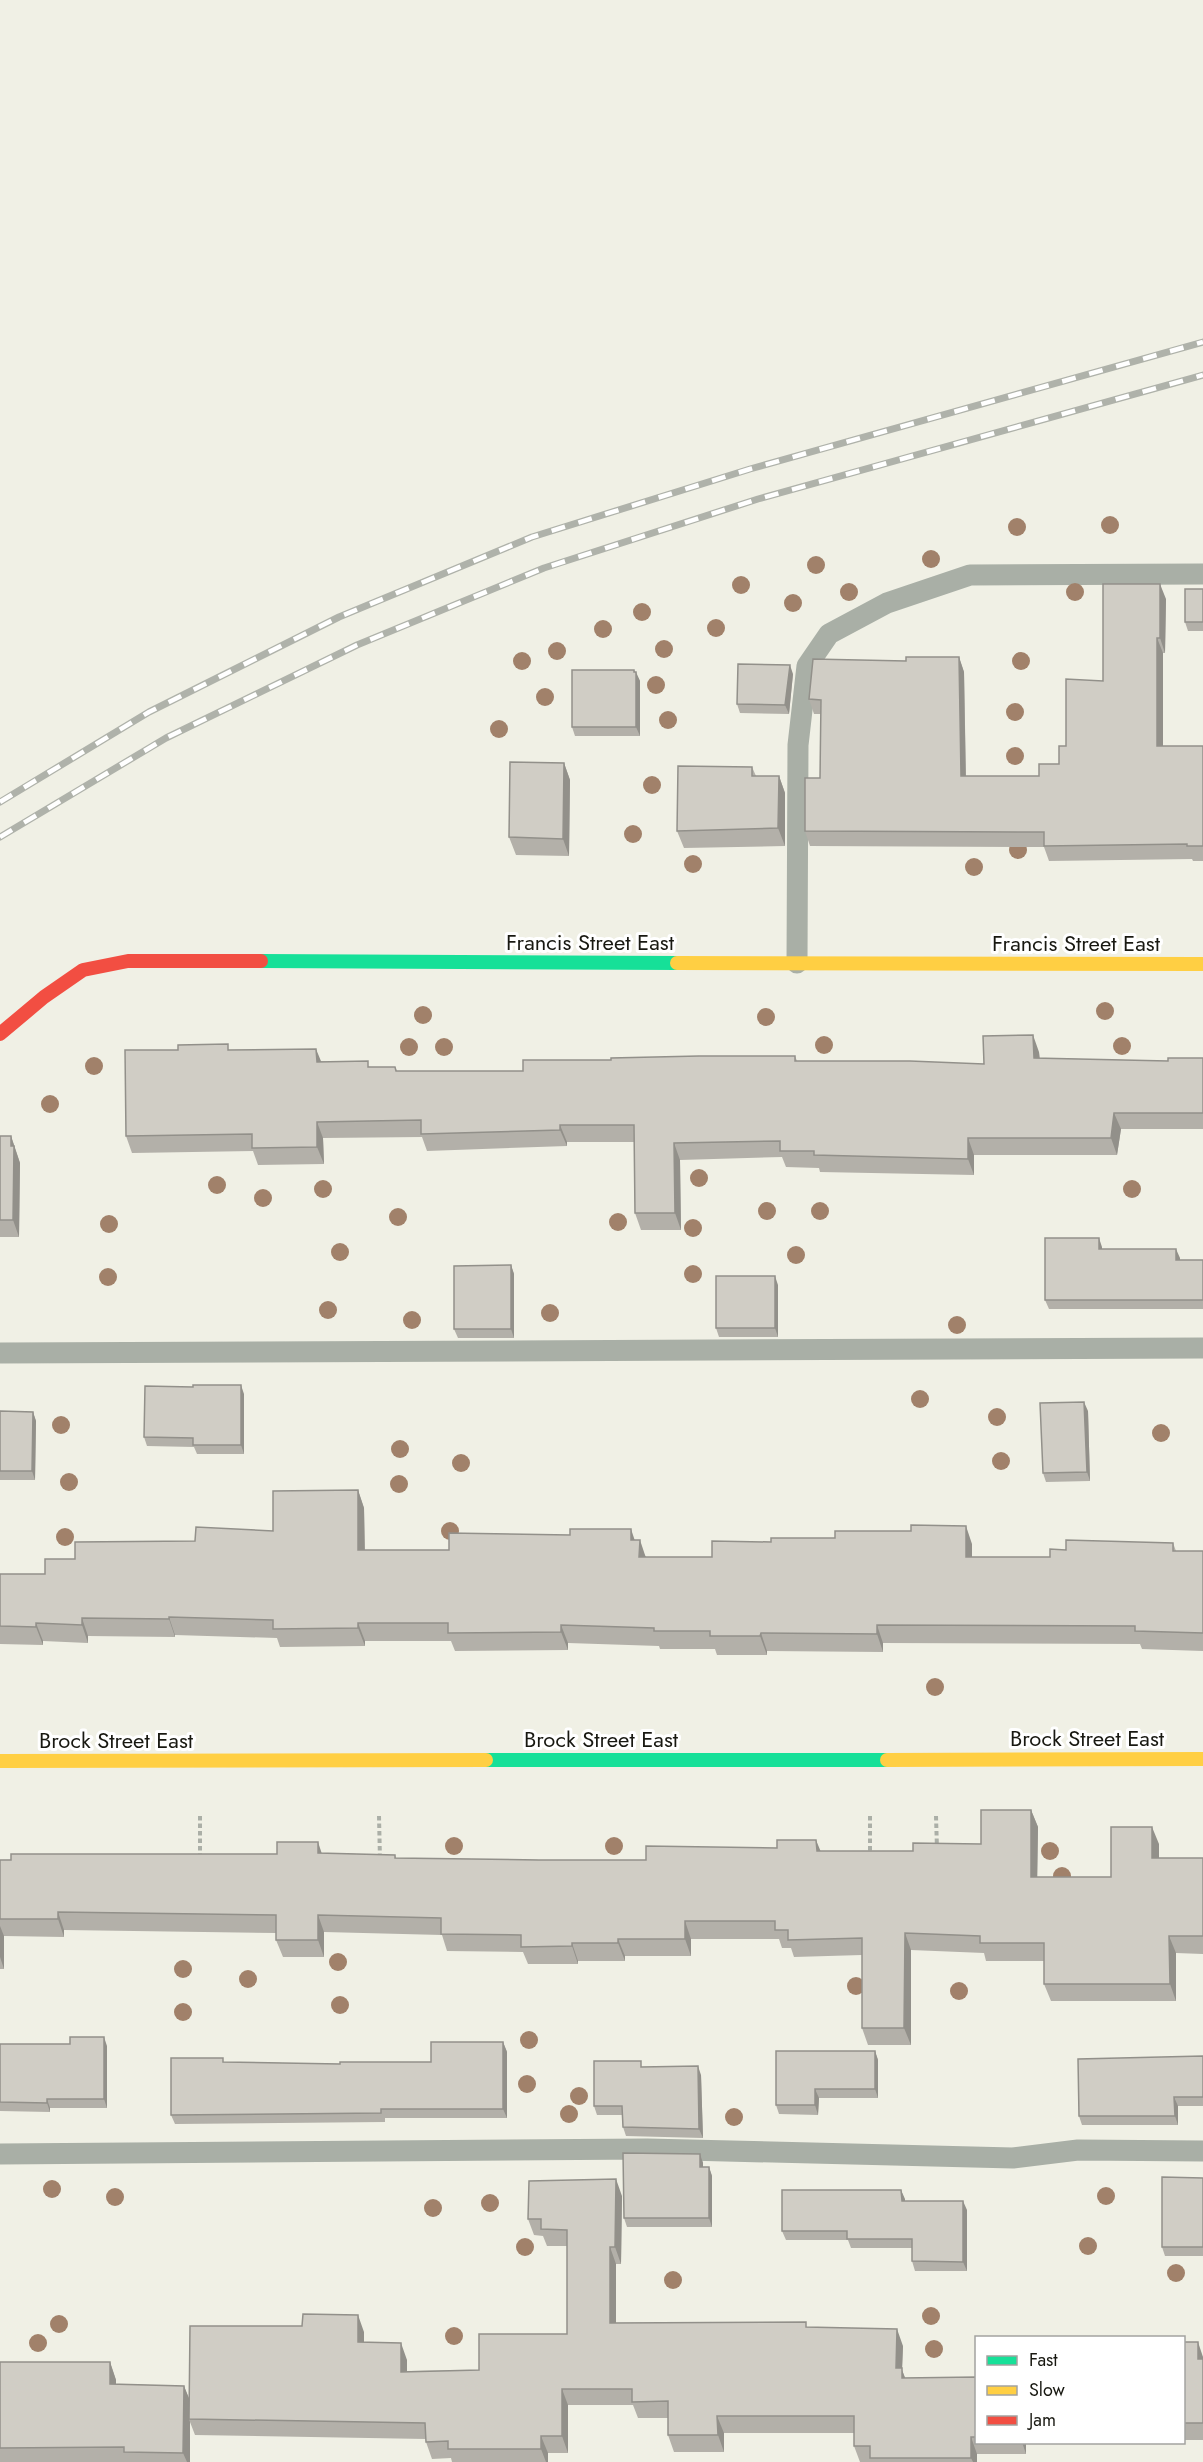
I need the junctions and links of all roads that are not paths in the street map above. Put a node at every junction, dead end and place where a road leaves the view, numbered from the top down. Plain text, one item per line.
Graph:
1 (1203, 574) edge
2 (797, 963) junction
3 (1203, 964) edge
4 (0, 1034) edge
5 (1203, 1348) edge
6 (0, 1353) edge
7 (1203, 1759) edge
8 (0, 1761) edge
9 (1203, 2151) edge
10 (0, 2154) edge

1 - 2 lane
2 - 3 street, Francis Street East
2 - 4 street, Francis Street East
5 - 6 lane
7 - 8 street, Brock Street East
9 - 10 lane

